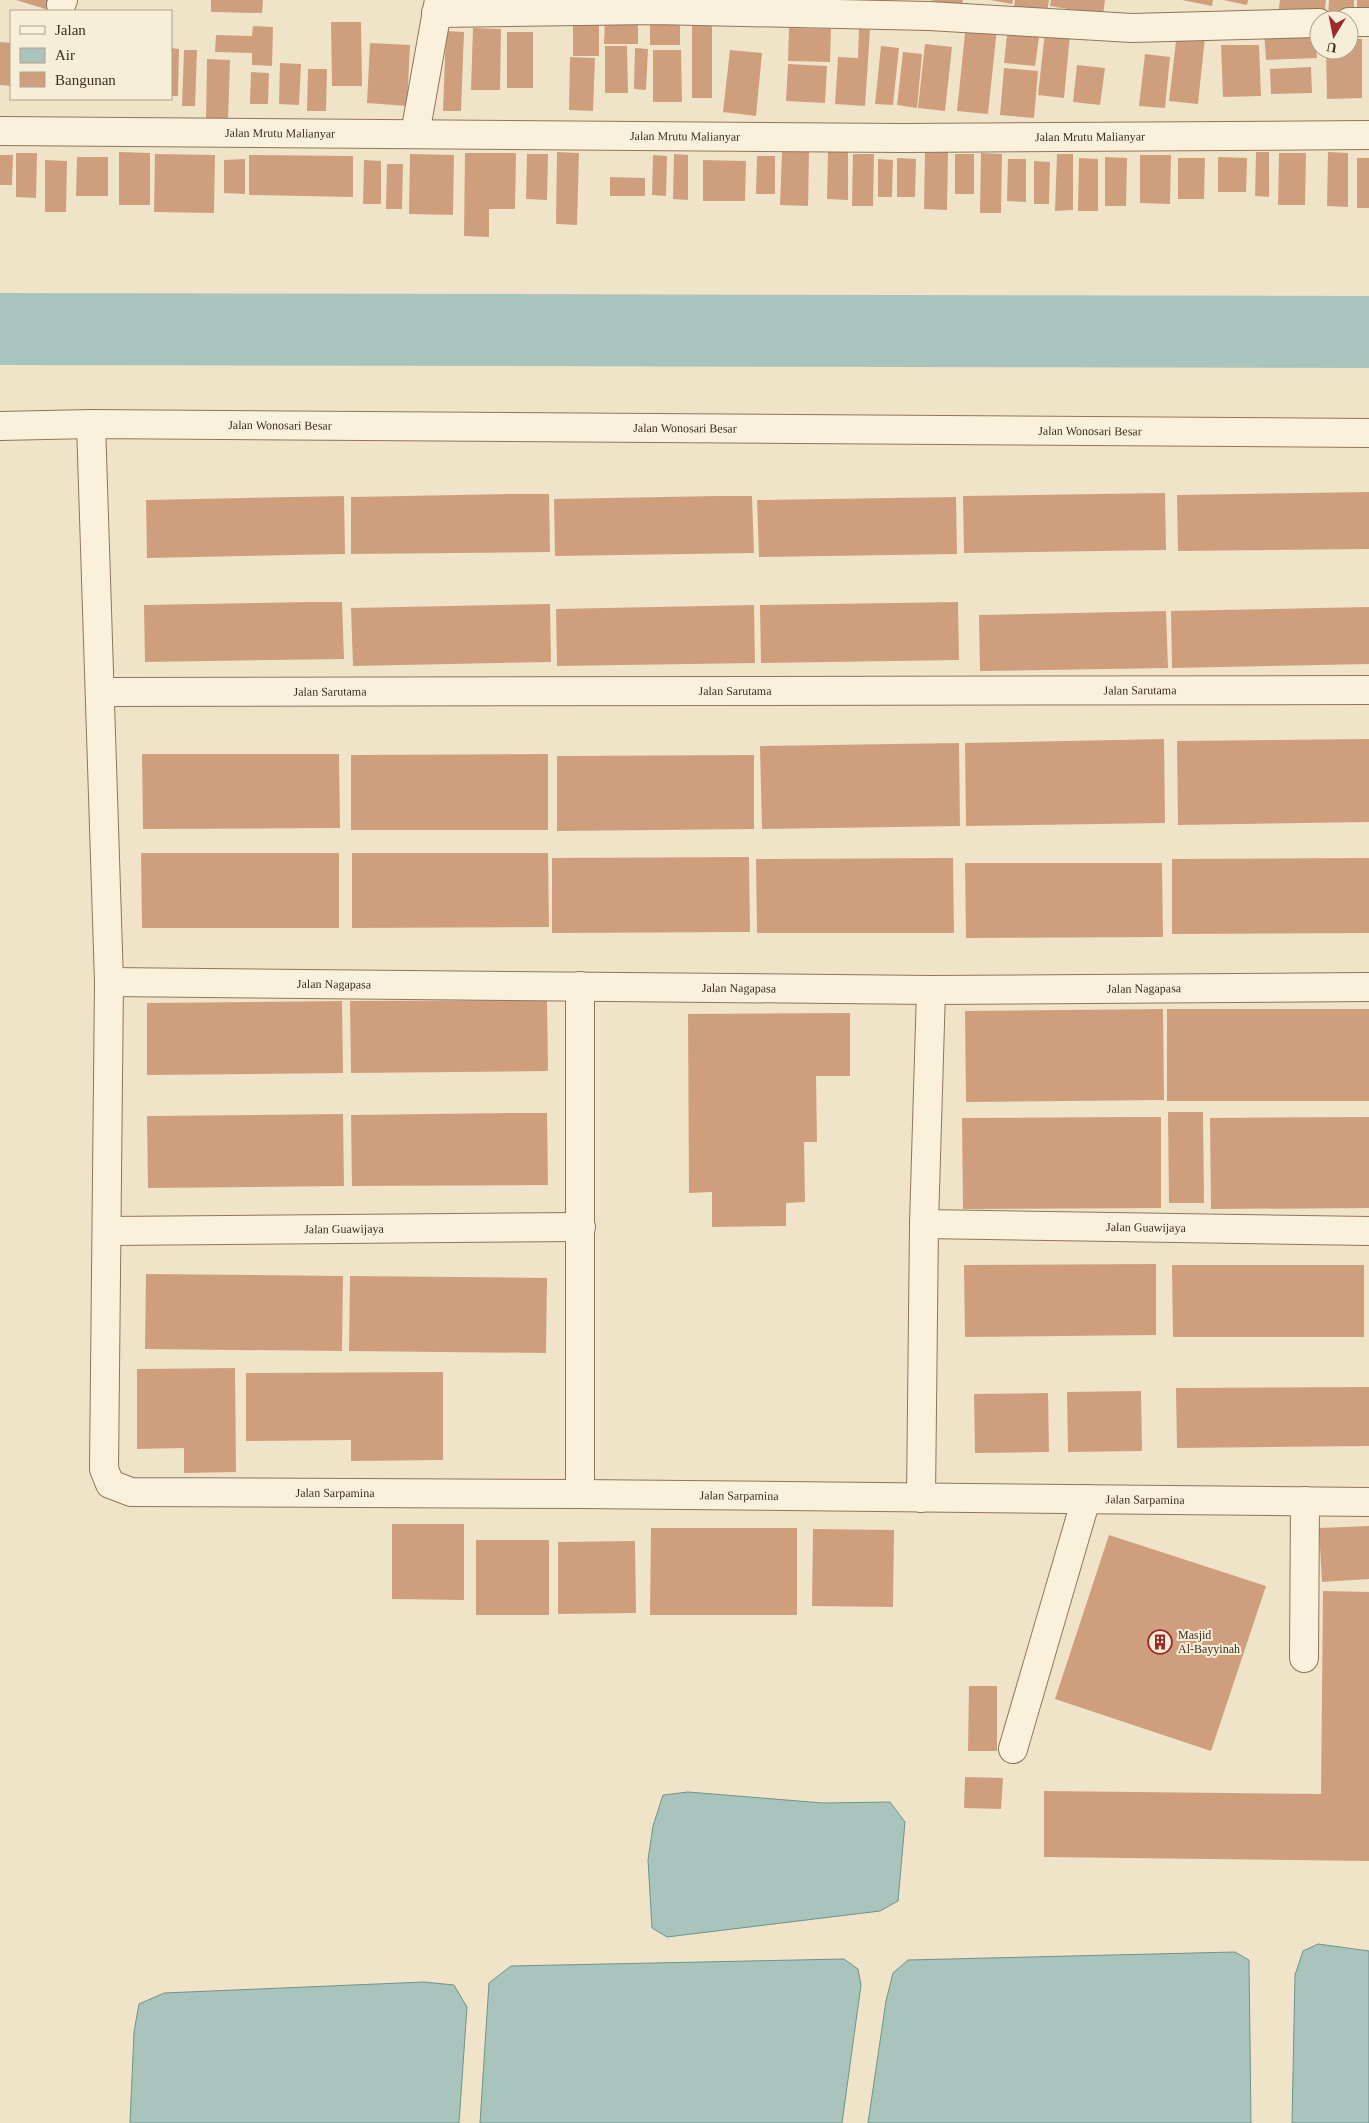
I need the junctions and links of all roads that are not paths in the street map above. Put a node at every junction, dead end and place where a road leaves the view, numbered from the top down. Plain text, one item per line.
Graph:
1 (437, 6) edge
2 (1309, 23) edge
3 (0, 131) edge
4 (415, 134) junction
5 (1369, 135) edge
6 (91, 424) junction
7 (0, 426) edge
8 (1369, 433) edge
9 (1369, 690) edge
10 (100, 692) junction
11 (109, 982) junction
12 (580, 986) junction
13 (1369, 988) edge
14 (932, 990) junction
15 (924, 1224) junction
16 (581, 1227) junction
17 (108, 1231) junction
18 (1369, 1231) edge
19 (580, 1494) junction
20 (921, 1498) junction
21 (1086, 1500) junction
22 (1305, 1501) junction
23 (1369, 1502) edge
24 (1304, 1658) dead end
25 (1013, 1749) dead end

1 - 2 street
1 - 4 street
3 - 4 street, Jalan Mrutu Malianyar
4 - 5 street, Jalan Mrutu Malianyar
6 - 7 street, Jalan Wonosari Besar
6 - 8 street, Jalan Wonosari Besar
6 - 10 street
9 - 10 street, Jalan Sarutama
10 - 11 street
11 - 12 street, Jalan Nagapasa
11 - 17 street
12 - 14 street, Jalan Nagapasa
12 - 16 street
13 - 14 street, Jalan Nagapasa
14 - 15 street
15 - 18 street, Jalan Guawijaya
15 - 20 street
16 - 17 street, Jalan Guawijaya
16 - 19 street
17 - 19 street, Jalan Sarpamina
19 - 20 street, Jalan Sarpamina
20 - 21 street, Jalan Sarpamina
21 - 22 street, Jalan Sarpamina
21 - 25 street
22 - 23 street, Jalan Sarpamina
22 - 24 street

